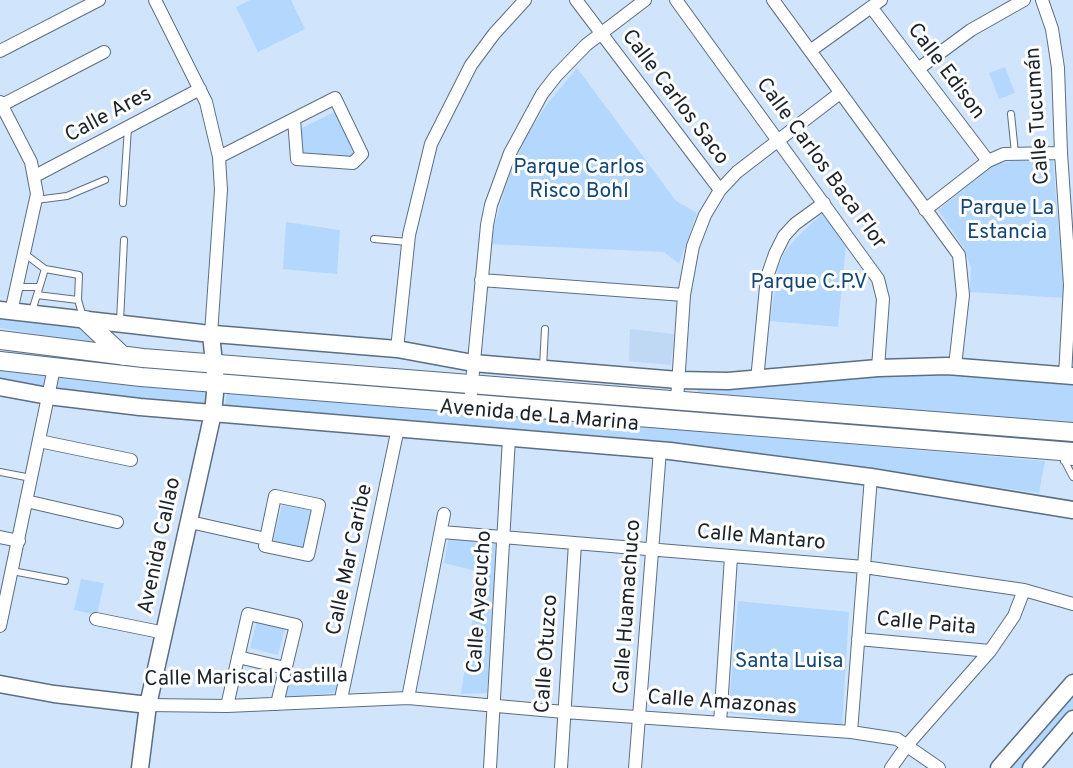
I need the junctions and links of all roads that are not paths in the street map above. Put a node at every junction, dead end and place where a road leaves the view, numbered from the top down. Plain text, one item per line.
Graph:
1 (99, 0) edge
2 (155, 0) edge
3 (525, 0) edge
4 (576, 0) edge
5 (645, 0) edge
6 (676, 0) edge
7 (773, 0) edge
8 (1024, 0) edge
9 (1042, 0) edge
10 (876, 4) edge
11 (601, 33) junction
12 (0, 51) edge
13 (810, 51) junction
14 (104, 52) dead end
15 (918, 69) junction
16 (201, 89) junction
17 (840, 93) junction
18 (1, 103) edge
19 (1011, 114) dead end
20 (294, 119) junction
21 (128, 128) junction
22 (779, 139) junction
23 (1015, 153) junction
24 (1061, 153) junction
25 (219, 157) junction
26 (988, 161) junction
27 (35, 176) junction
28 (105, 180) dead end
29 (720, 190) junction
30 (36, 200) junction
31 (824, 202) junction
32 (123, 203) dead end
33 (925, 210) junction
34 (374, 239) dead end
35 (124, 240) dead end
36 (408, 243) junction
37 (25, 254) junction
38 (45, 269) junction
39 (481, 280) junction
40 (16, 287) junction
41 (38, 291) junction
42 (684, 295) junction
43 (78, 300) junction
44 (5, 311) edge
45 (31, 314) junction
46 (85, 320) junction
47 (120, 324) junction
48 (544, 329) dead end
49 (211, 334) junction
50 (0, 339) edge
51 (397, 349) junction
52 (123, 356) junction
53 (0, 361) edge
54 (473, 363) junction
55 (215, 364) junction
56 (955, 366) junction
57 (54, 368) junction
58 (543, 368) junction
59 (878, 368) junction
60 (1069, 376) edge
61 (678, 380) junction
62 (757, 380) junction
63 (216, 383) junction
64 (472, 383) junction
65 (0, 387) edge
66 (48, 396) junction
67 (677, 400) junction
68 (470, 403) junction
69 (213, 413) junction
70 (398, 428) junction
71 (1073, 432) edge
72 (510, 438) junction
73 (39, 441) junction
74 (660, 450) junction
75 (1067, 456) edge
76 (131, 460) dead end
77 (0, 472) edge
78 (871, 477) junction
79 (1073, 477) edge
80 (31, 478) junction
81 (26, 501) junction
82 (1070, 510) edge
83 (444, 514) dead end
84 (117, 522) dead end
85 (190, 522) junction
86 (442, 532) junction
87 (0, 537) edge
88 (504, 537) junction
89 (266, 538) junction
90 (19, 541) junction
91 (575, 543) junction
92 (653, 550) junction
93 (731, 557) junction
94 (864, 567) junction
95 (12, 571) junction
96 (65, 581) dead end
97 (1024, 590) junction
98 (1073, 604) edge
99 (2, 607) edge
100 (96, 619) dead end
101 (0, 626) edge
102 (165, 633) junction
103 (858, 639) junction
104 (990, 651) junction
105 (238, 657) junction
106 (285, 668) junction
107 (1073, 683) edge
108 (0, 684) edge
109 (408, 698) junction
110 (341, 699) junction
111 (277, 704) junction
112 (148, 705) junction
113 (493, 705) junction
114 (227, 706) junction
115 (564, 712) junction
116 (640, 718) junction
117 (1073, 719) edge
118 (720, 723) junction
119 (851, 732) junction
120 (908, 744) junction
121 (140, 768) edge
122 (490, 768) edge
123 (561, 768) edge
124 (635, 768) edge
125 (891, 768) edge
126 (939, 768) edge
127 (999, 768) edge
128 (1031, 768) edge

1 - 12 street
2 - 16 street
3 - 36 street
4 - 11 street, Calle Carlos Saco
5 - 11 street
6 - 22 street, Calle Carlos Baca Flor
7 - 13 street
8 - 15 street
9 - 24 street, Calle Tucumán
10 - 13 street
10 - 15 street, Calle Edison
11 - 29 street, Calle Carlos Saco
11 - 39 street
13 - 17 street
14 - 18 street
15 - 26 street, Calle Edison
16 - 21 street, Calle Ares
16 - 25 street
17 - 22 street
17 - 33 street
18 - 27 street
19 - 23 lane
20 - 20 street
20 - 25 street
21 - 27 street, Calle Ares
21 - 32 lane
22 - 29 street
22 - 31 street, Calle Carlos Baca Flor
23 - 24 street
23 - 26 street
24 - 60 street, Calle Tucumán
25 - 49 street
26 - 33 street
27 - 30 street
28 - 30 lane
29 - 42 street
30 - 37 street
31 - 59 street, Calle Carlos Baca Flor
31 - 62 street
33 - 56 street
34 - 36 lane
35 - 47 lane
36 - 51 street
37 - 38 lane
37 - 40 street
38 - 41 lane
38 - 43 lane
39 - 42 street
39 - 54 street
40 - 41 lane
40 - 44 street
41 - 43 lane
41 - 45 lane
42 - 61 street
43 - 46 lane
44 - 45 main road
45 - 46 main road
46 - 47 main road
46 - 52 main road
47 - 49 main road
48 - 58 lane
49 - 51 main road
49 - 55 main road, Avenida Callao
50 - 52 main road, Avenida de La Marina
51 - 54 main road
52 - 55 main road, Avenida de La Marina
53 - 57 main road, Avenida de La Marina
54 - 58 main road
54 - 64 street
55 - 63 main road, Avenida Callao
55 - 64 main road, Avenida de La Marina
56 - 59 main road
56 - 60 main road
57 - 63 main road, Avenida de La Marina
57 - 66 street
58 - 61 main road
59 - 62 main road
61 - 62 main road
61 - 67 street
63 - 68 main road, Avenida de La Marina
63 - 69 main road, Avenida Callao
64 - 67 main road, Avenida de La Marina
64 - 68 street
65 - 66 main road, Avenida de La Marina
66 - 69 main road, Avenida de La Marina
66 - 73 street
67 - 71 main road, Avenida de La Marina
68 - 75 main road, Avenida de La Marina
69 - 70 main road, Avenida de La Marina
69 - 85 main road, Avenida Callao
70 - 72 main road, Avenida de La Marina
70 - 110 street, Calle Mar Caribe
72 - 74 main road, Avenida de La Marina
72 - 88 street, Calle Ayacucho
73 - 76 street
73 - 80 street
74 - 78 main road, Avenida de La Marina
74 - 92 street, Calle Huamachuco
75 - 79 lane
77 - 80 lane
78 - 82 main road, Avenida de La Marina
78 - 94 street
80 - 81 street
81 - 84 street
81 - 90 street
83 - 86 street
85 - 89 street
85 - 102 main road, Avenida Callao
86 - 88 street, Calle Mantaro
86 - 109 street
87 - 90 street
88 - 91 street, Calle Mantaro
88 - 113 street, Calle Ayacucho
89 - 89 street
90 - 95 street
91 - 92 street, Calle Mantaro
91 - 115 street, Calle Otuzco
92 - 93 street, Calle Mantaro
92 - 116 street, Calle Huamachuco
93 - 94 street, Calle Mantaro
93 - 118 street
94 - 97 street, Calle Mantaro
94 - 103 street
95 - 96 lane
95 - 99 street
97 - 98 street, Calle Mantaro
97 - 104 street
99 - 101 street
100 - 102 street
102 - 112 main road, Avenida Callao
103 - 104 street, Calle Paita
103 - 119 street
104 - 120 street
105 - 106 street
105 - 106 street
105 - 114 street
106 - 111 street
107 - 127 main road
108 - 112 main road, Calle Mariscal Castilla
109 - 110 street, Calle Mariscal Castilla
109 - 113 street, Calle Mariscal Castilla
110 - 111 street, Calle Mariscal Castilla
111 - 114 street, Calle Mariscal Castilla
112 - 114 street, Calle Mariscal Castilla
112 - 121 main road, Avenida Callao
113 - 115 street, Calle Amazonas
113 - 122 street, Calle Ayacucho
115 - 116 street, Calle Amazonas
115 - 123 street, Calle Otuzco
116 - 118 street, Calle Amazonas
116 - 124 street, Calle Huamachuco
117 - 128 main road
118 - 119 street, Calle Amazonas
119 - 120 street, Calle Amazonas
120 - 125 street
120 - 126 street, Calle Amazonas

